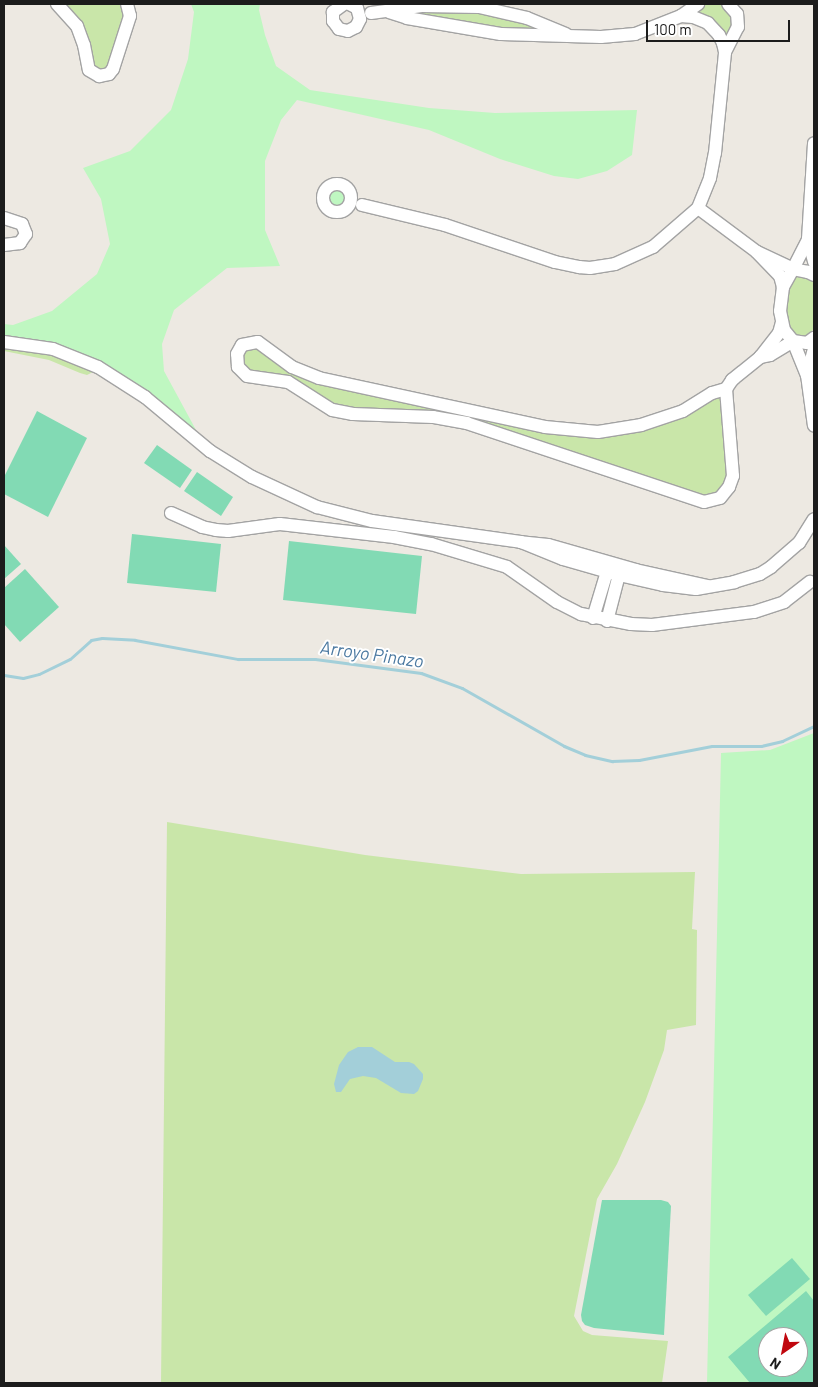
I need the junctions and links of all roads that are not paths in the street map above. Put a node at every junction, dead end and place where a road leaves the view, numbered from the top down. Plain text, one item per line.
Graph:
1 (57, 4) edge
2 (127, 4) edge
3 (344, 4) edge
4 (698, 4) edge
5 (728, 4) edge
6 (353, 6) edge
7 (389, 12) junction
8 (372, 13) junction
9 (681, 16) junction
10 (359, 23) junction
11 (571, 36) junction
12 (725, 52) junction
13 (814, 143) edge
14 (350, 195) junction
15 (362, 205) junction
16 (698, 208) junction
17 (346, 209) junction
18 (4, 218) edge
19 (808, 239) junction
20 (4, 245) edge
21 (757, 252) junction
22 (814, 262) edge
23 (793, 270) junction
24 (814, 275) edge
25 (783, 286) junction
26 (782, 322) junction
27 (814, 338) edge
28 (793, 341) junction
29 (4, 342) edge
30 (814, 349) edge
31 (760, 357) junction
32 (807, 375) junction
33 (726, 389) junction
34 (469, 417) junction
35 (814, 426) edge
36 (171, 513) dead end
37 (814, 519) edge
38 (614, 569) junction
39 (810, 582) dead end
40 (593, 618) junction
41 (607, 621) junction

1 - 2 street
3 - 10 street
4 - 9 street
5 - 12 street
6 - 8 street
6 - 10 street
7 - 8 street
7 - 11 street
7 - 11 street
8 - 10 street
9 - 11 street
9 - 12 street
12 - 16 street
13 - 19 street
14 - 15 street
14 - 17 street
14 - 17 street
15 - 16 street
15 - 17 street
16 - 21 street
18 - 20 street
19 - 22 street
19 - 23 street
21 - 23 street
21 - 25 street
23 - 24 street
23 - 25 street
25 - 26 street
26 - 28 street
26 - 31 street
27 - 28 street
28 - 31 street
28 - 32 street
29 - 38 street
30 - 32 street
31 - 33 street
32 - 35 street
33 - 34 street
33 - 34 street
34 - 34 street
36 - 40 street
37 - 38 street
38 - 40 street
38 - 41 street
39 - 41 street
40 - 41 street

